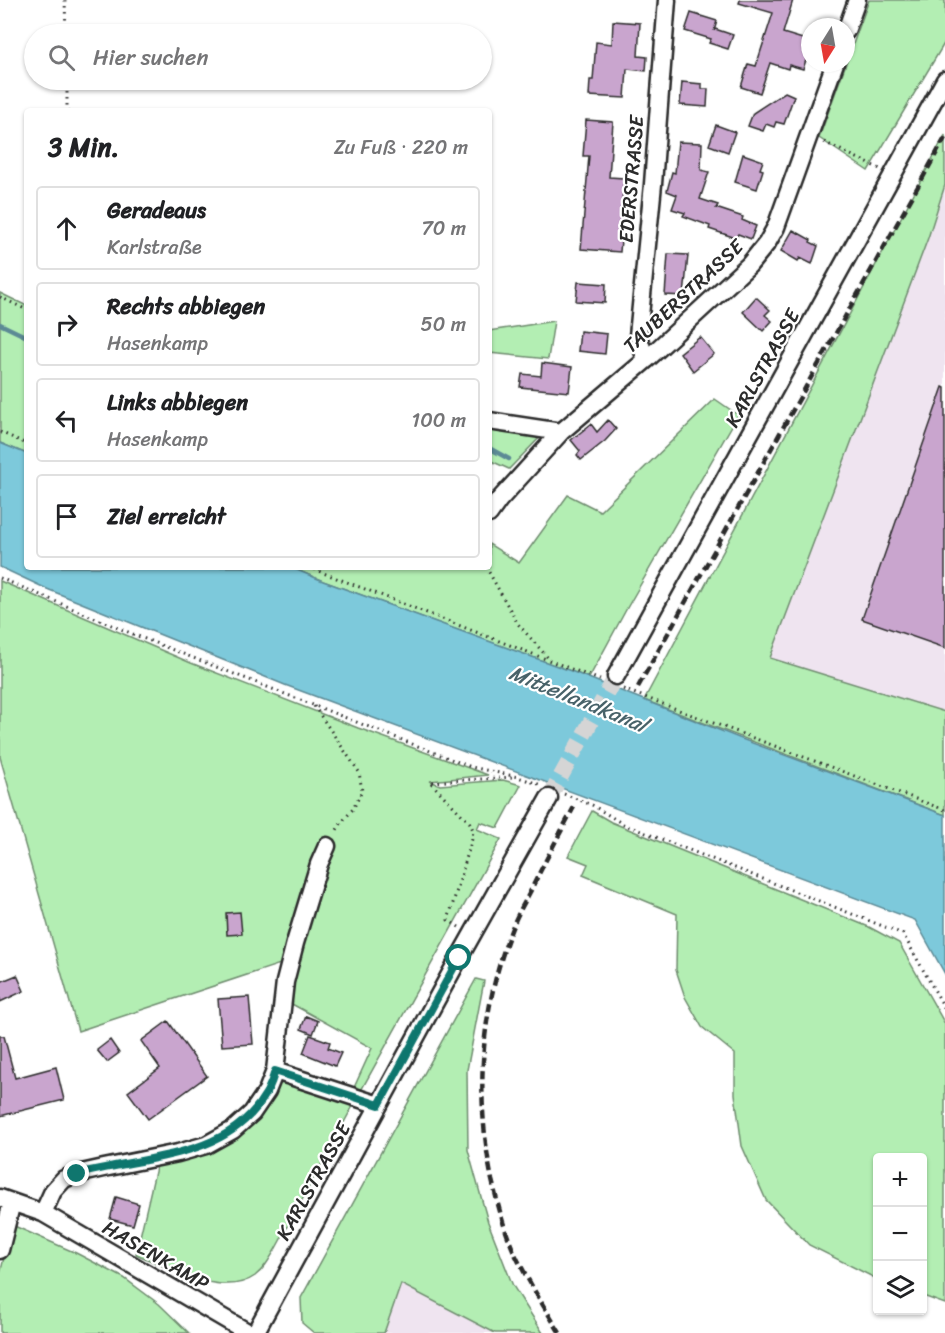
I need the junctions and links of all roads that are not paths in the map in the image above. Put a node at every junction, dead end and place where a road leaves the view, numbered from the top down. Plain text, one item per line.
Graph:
1 (668, 0) edge
2 (857, 0) edge
3 (851, 18) edge
4 (832, 72) edge
5 (945, 80) edge
6 (646, 360) junction
7 (492, 421) edge
8 (561, 432) junction
9 (492, 510) edge
10 (613, 682) tunnel mouth
11 (553, 793) tunnel mouth
12 (327, 846) road end
13 (275, 1071) junction
14 (379, 1105) junction
15 (6, 1200) edge
16 (43, 1213) junction
17 (0, 1250) edge
18 (249, 1333) edge
19 (255, 1333) edge

1 - 6 street, EDERSTRASSE
2 - 3 street
4 - 6 street, TAUBERSTRASSE
5 - 10 street, KARLSTRASSE
6 - 8 street, TAUBERSTRASSE
7 - 8 street
8 - 9 street, TAUBERSTRASSE
11 - 14 street, KARLSTRASSE
12 - 13 street
13 - 14 street
13 - 16 street
14 - 19 street, KARLSTRASSE
15 - 16 street, HASENKAMP
15 - 17 street
16 - 18 street, HASENKAMP

